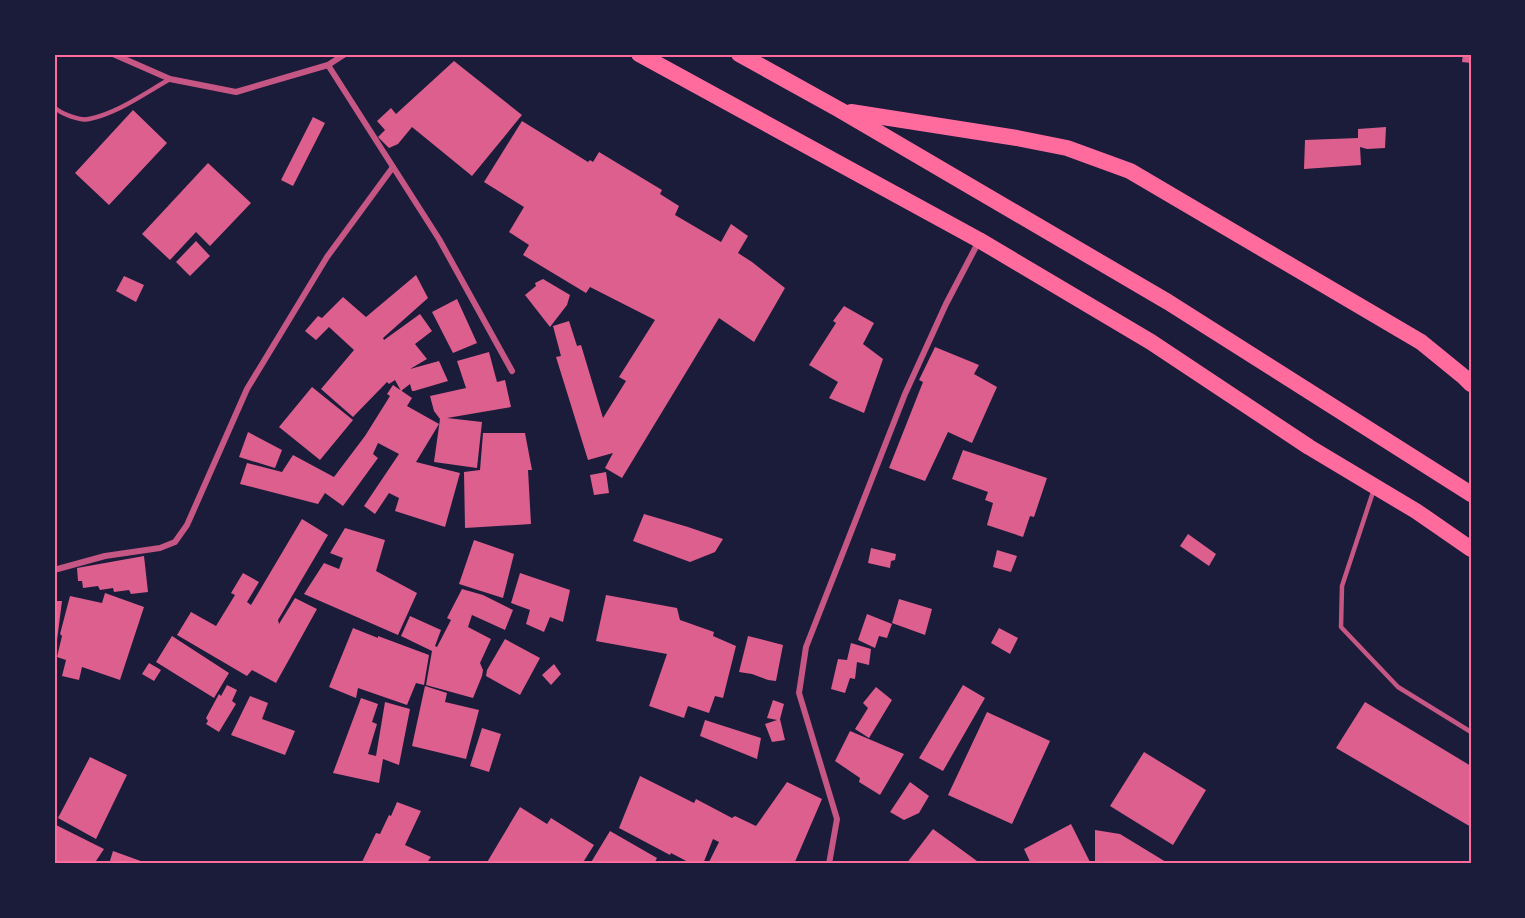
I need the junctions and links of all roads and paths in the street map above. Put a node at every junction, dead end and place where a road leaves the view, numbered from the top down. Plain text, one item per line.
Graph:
1 (113, 54) edge
2 (345, 54) edge
3 (639, 54) edge
4 (749, 57) edge
5 (328, 65) junction
6 (170, 79) junction
7 (54, 107) edge
8 (840, 110) junction
9 (393, 167) junction
10 (979, 240) junction
11 (512, 371) dead end
12 (1469, 377) edge
13 (1375, 487) junction
14 (1471, 494) edge
15 (1471, 549) edge
16 (54, 570) edge
17 (1471, 732) edge
18 (829, 864) edge

1 - 6 street
2 - 5 street
3 - 10 highway
4 - 8 highway
5 - 6 street
5 - 9 street
6 - 7 lane
8 - 12 highway
8 - 14 highway
9 - 11 street
9 - 16 street
10 - 13 highway
10 - 18 street
13 - 15 highway
13 - 17 lane

